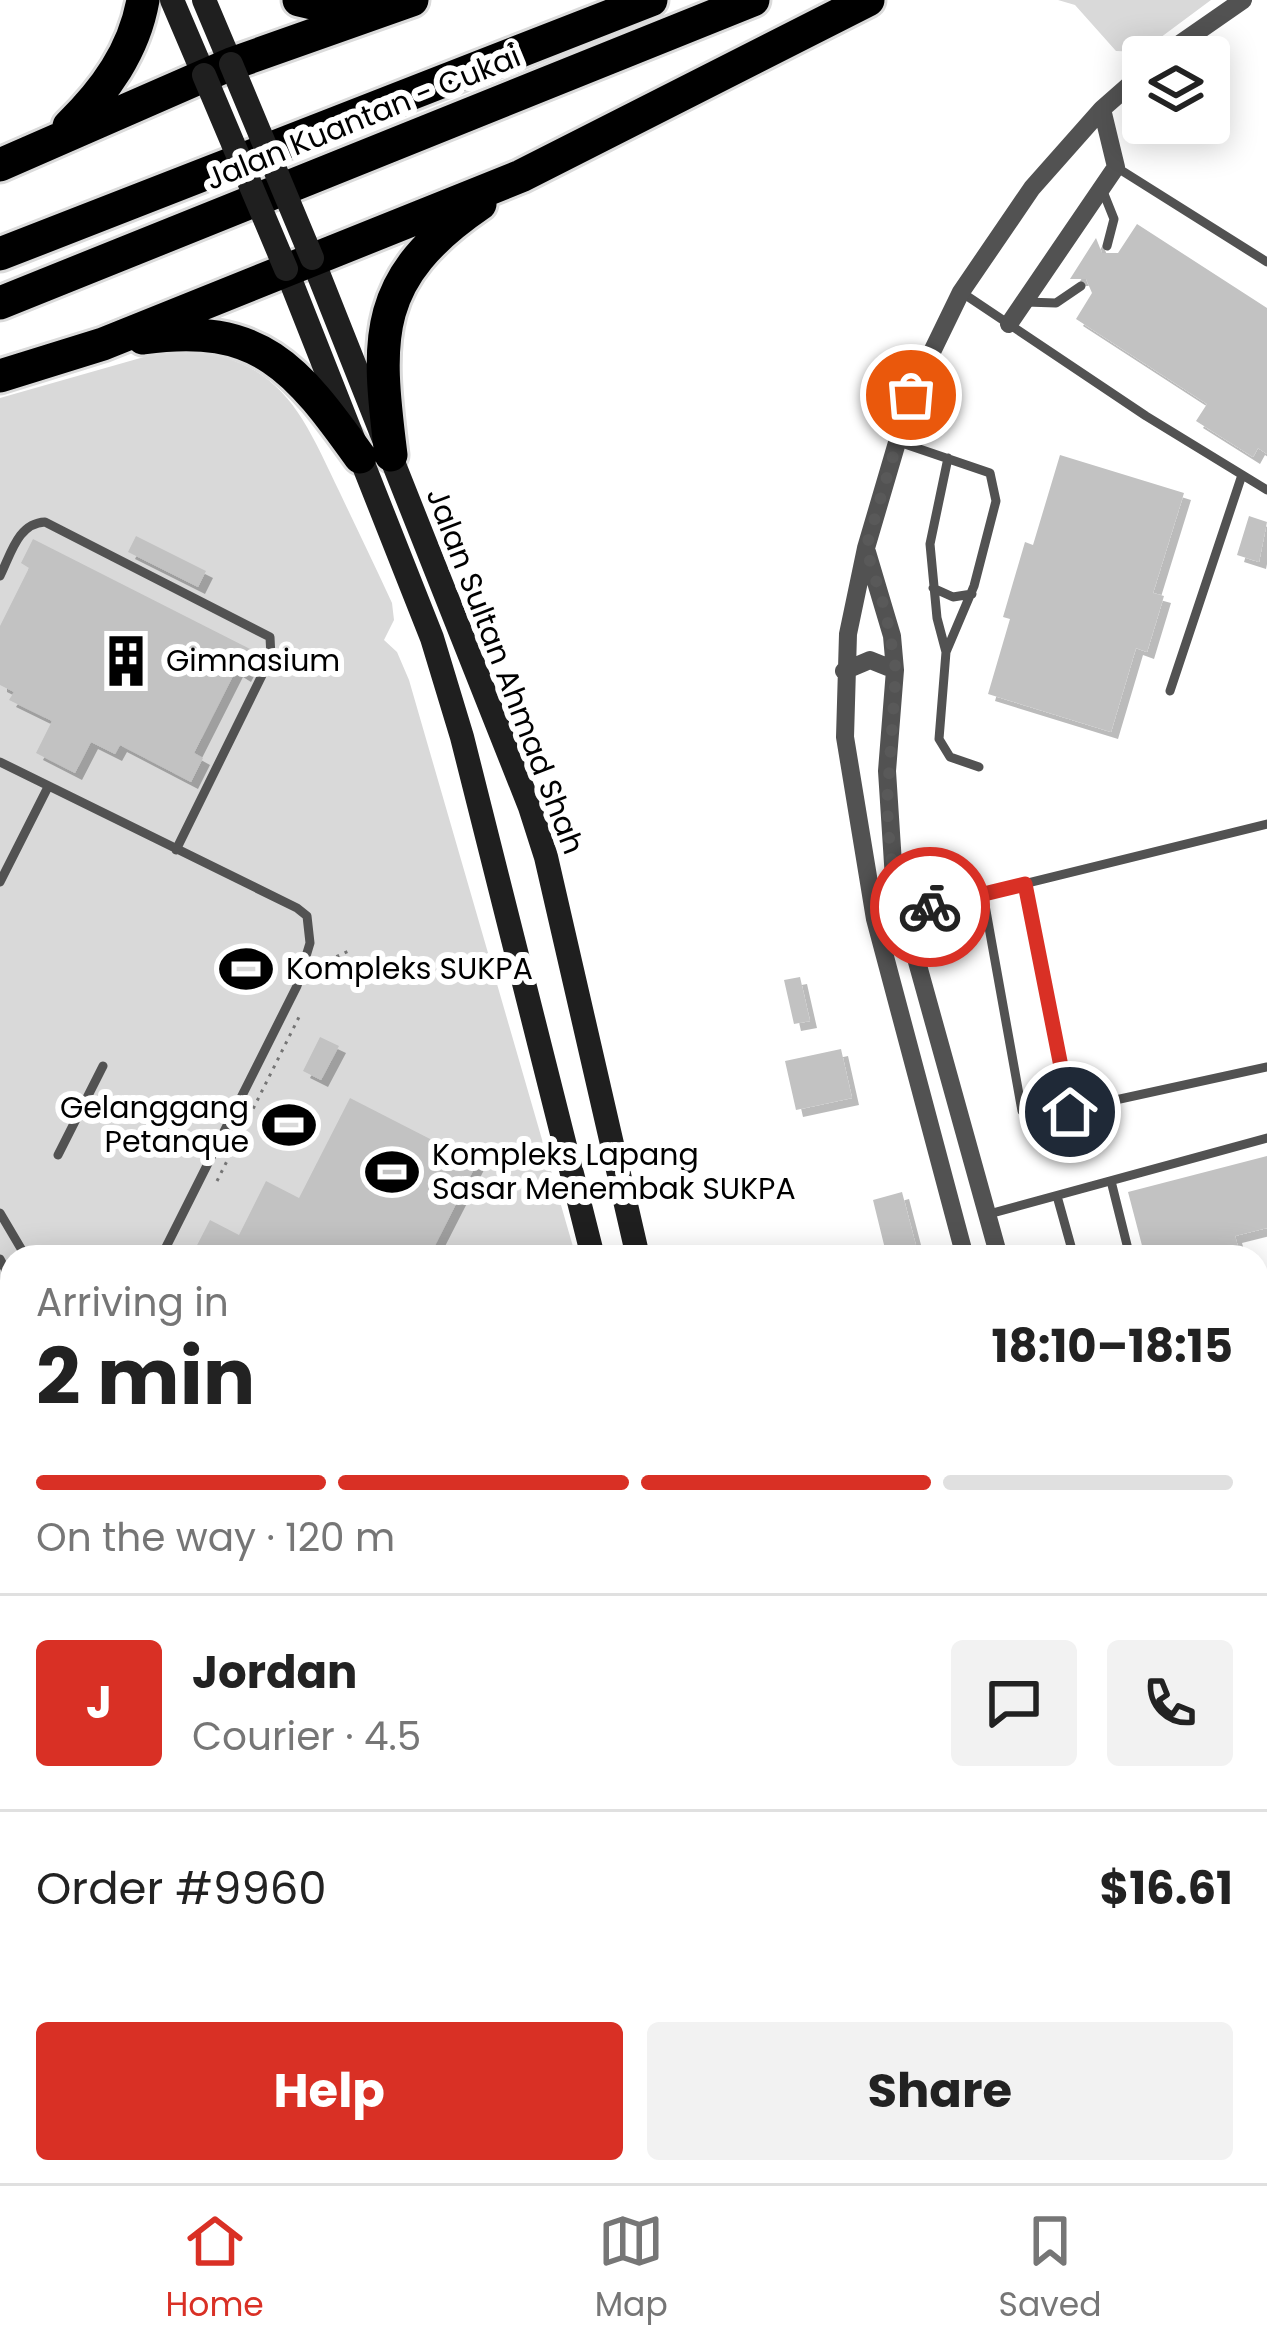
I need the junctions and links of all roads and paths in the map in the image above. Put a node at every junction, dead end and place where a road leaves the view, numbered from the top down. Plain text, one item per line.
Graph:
1 (142, 0) edge
2 (172, 0) edge
3 (204, 0) edge
4 (299, 0) edge
5 (652, 0) edge
6 (753, 0) edge
7 (868, 0) edge
8 (1243, 0) edge
9 (409, 1) edge
10 (1191, 36) edge
11 (217, 70) junction
12 (1122, 91) edge
13 (1102, 109) junction
14 (38, 148) junction
15 (0, 165) edge
16 (1116, 167) junction
17 (521, 176) junction
18 (1102, 188) junction
19 (1107, 246) dead end
20 (0, 254) edge
21 (1267, 262) edge
22 (299, 264) junction
23 (1081, 286) dead end
24 (962, 292) junction
25 (1026, 302) junction
26 (0, 303) edge
27 (1009, 324) junction
28 (103, 344) junction
29 (0, 376) edge
30 (896, 441) junction
31 (376, 456) junction
32 (948, 458) junction
33 (1242, 476) junction
34 (1267, 490) edge
35 (866, 548) junction
36 (0, 576) edge
37 (933, 588) junction
38 (972, 593) junction
39 (946, 652) junction
40 (896, 670) junction
41 (844, 671) junction
42 (1170, 691) dead end
43 (0, 762) edge
44 (979, 767) dead end
45 (48, 787) junction
46 (1267, 824) edge
47 (176, 850) junction
48 (0, 882) edge
49 (1025, 884) junction
50 (983, 894) junction
51 (902, 914) junction
52 (351, 950) dead end
53 (315, 958) dead end
54 (304, 1007) dead end
55 (103, 1066) dead end
56 (1267, 1066) edge
57 (1070, 1112) junction
58 (1267, 1138) edge
59 (58, 1155) dead end
60 (1112, 1180) junction
61 (212, 1191) dead end
62 (1057, 1196) junction
63 (0, 1214) edge
64 (987, 1215) junction
65 (19, 1245) edge
66 (166, 1245) edge
67 (590, 1245) edge
68 (635, 1245) edge
69 (962, 1245) edge
70 (996, 1245) edge
71 (1071, 1245) edge
72 (1127, 1245) edge

1 - 14 highway
2 - 11 main road
3 - 11 main road
4 - 9 highway
5 - 20 highway, Jalan Kuantan - Cukai
6 - 26 highway, Jalan Kuantan - Cukai
7 - 17 highway
8 - 10 street
9 - 11 highway
11 - 14 highway
11 - 22 main road, Jalan Sultan Ahmad Shah, bridge
12 - 13 street
13 - 16 street
13 - 24 street
14 - 15 highway
16 - 18 street
16 - 21 lane
17 - 22 highway
17 - 31 highway
18 - 19 lane
18 - 25 street
22 - 28 highway
22 - 31 main road, Jalan Sultan Ahmad Shah
23 - 25 lane
24 - 27 lane
24 - 30 street
25 - 27 street
27 - 33 lane
28 - 29 highway
28 - 31 highway
30 - 32 lane
30 - 35 street
31 - 67 main road, Jalan Sultan Ahmad Shah
31 - 68 main road, Jalan Sultan Ahmad Shah
32 - 37 lane
32 - 38 lane
33 - 34 lane
33 - 42 lane
35 - 40 street
35 - 41 street
36 - 47 lane
37 - 38 lane
37 - 39 lane
38 - 39 lane
39 - 44 lane
40 - 41 street
40 - 51 street
41 - 69 street
43 - 45 lane
45 - 47 lane
45 - 48 lane
46 - 49 lane
47 - 66 lane
49 - 50 lane
49 - 57 lane
50 - 51 lane
50 - 57 lane
51 - 64 street
52 - 53 path
54 - 61 path
55 - 59 lane
56 - 57 lane
58 - 60 lane
60 - 62 lane
60 - 72 lane
62 - 64 lane
62 - 71 lane
63 - 65 lane
64 - 70 street

